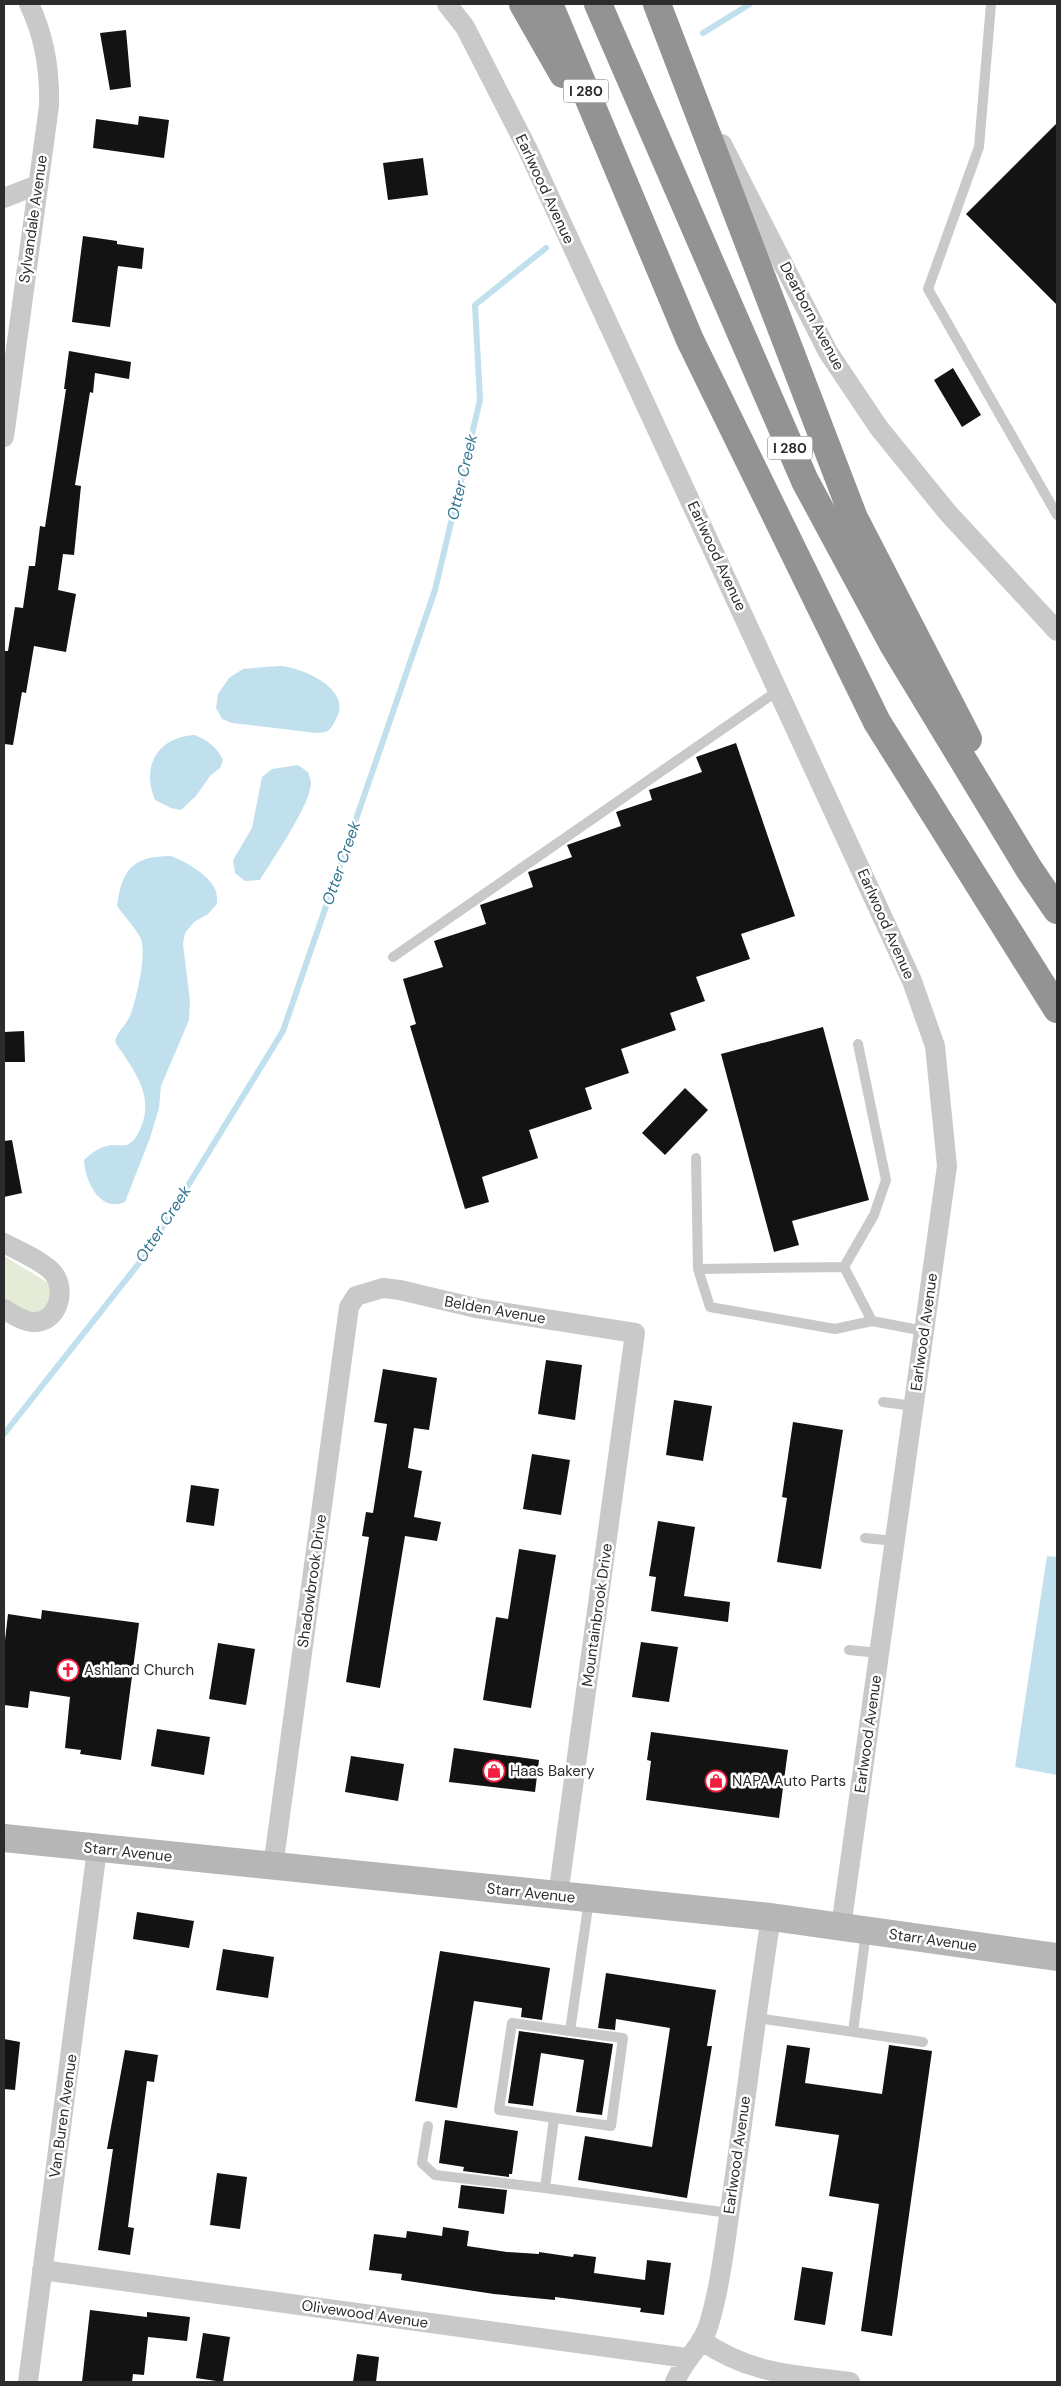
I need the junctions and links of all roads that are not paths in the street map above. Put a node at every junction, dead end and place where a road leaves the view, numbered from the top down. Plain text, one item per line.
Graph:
1 (29, 4) edge
2 (448, 4) edge
3 (523, 4) edge
4 (549, 4) edge
5 (598, 4) edge
6 (658, 4) edge
7 (991, 4) edge
8 (670, 39) junction
9 (624, 179) junction
10 (37, 185) junction
11 (4, 198) edge
12 (4, 437) edge
13 (1057, 515) edge
14 (1057, 631) edge
15 (779, 690) junction
16 (1029, 869) junction
17 (1057, 910) edge
18 (393, 957) dead end
19 (1057, 1009) edge
20 (858, 1044) dead end
21 (696, 1158) dead end
22 (4, 1243) edge
23 (844, 1267) junction
24 (698, 1269) junction
25 (356, 1296) joint
26 (4, 1310) edge
27 (872, 1321) junction
28 (924, 1330) junction
29 (635, 1333) joint
30 (883, 1402) dead end
31 (914, 1406) junction
32 (864, 1538) dead end
33 (895, 1541) junction
34 (849, 1650) dead end
35 (879, 1653) junction
36 (4, 1838) edge
37 (97, 1849) junction
38 (273, 1867) junction
39 (558, 1896) junction
40 (590, 1899) junction
41 (771, 1917) junction
42 (854, 1929) junction
43 (1057, 1957) edge
44 (757, 2018) junction
45 (570, 2031) junction
46 (853, 2032) junction
47 (923, 2042) dead end
48 (554, 2118) junction
49 (428, 2126) dead end
50 (545, 2188) junction
51 (729, 2213) junction
52 (42, 2270) junction
53 (701, 2340) junction
54 (687, 2358) junction
55 (28, 2382) edge
56 (675, 2382) edge
57 (850, 2382) edge

1 - 10 street, Sylvandale Avenue
2 - 15 street, Earlwood Avenue
3 - 9 highway
4 - 9 highway, I 280
5 - 16 highway, I 280
6 - 8 highway
7 - 13 lane
8 - 14 street, Dearborn Avenue
8 - 16 highway
9 - 19 highway, I 280
10 - 11 street
10 - 12 street, Sylvandale Avenue
15 - 18 lane
15 - 28 street, Earlwood Avenue
16 - 17 highway, I 280
20 - 23 lane
21 - 24 lane
22 - 26 street
23 - 24 lane
23 - 27 lane
24 - 27 lane
25 - 29 street, Belden Avenue
25 - 38 street, Shadowbrook Drive
27 - 28 lane
28 - 31 street, Earlwood Avenue
29 - 39 street, Mountainbrook Drive
30 - 31 lane
31 - 33 street, Earlwood Avenue
32 - 33 lane
33 - 35 street, Earlwood Avenue
34 - 35 lane
35 - 42 street, Earlwood Avenue
36 - 37 main road, Starr Avenue
37 - 38 main road, Starr Avenue
37 - 52 street, Van Buren Avenue
38 - 39 main road, Starr Avenue
39 - 40 main road, Starr Avenue
40 - 41 main road, Starr Avenue
40 - 45 lane
41 - 42 main road, Starr Avenue
41 - 44 street, Earlwood Avenue
42 - 43 main road, Starr Avenue
42 - 46 lane
44 - 46 lane
44 - 51 street, Earlwood Avenue
45 - 48 lane
45 - 48 lane
46 - 47 lane
48 - 50 lane
49 - 50 lane
50 - 51 lane
51 - 53 street, Earlwood Avenue
52 - 54 street, Olivewood Avenue
52 - 55 street, Van Buren Avenue
53 - 54 street, Earlwood Avenue
53 - 57 street
54 - 56 street, Earlwood Avenue

